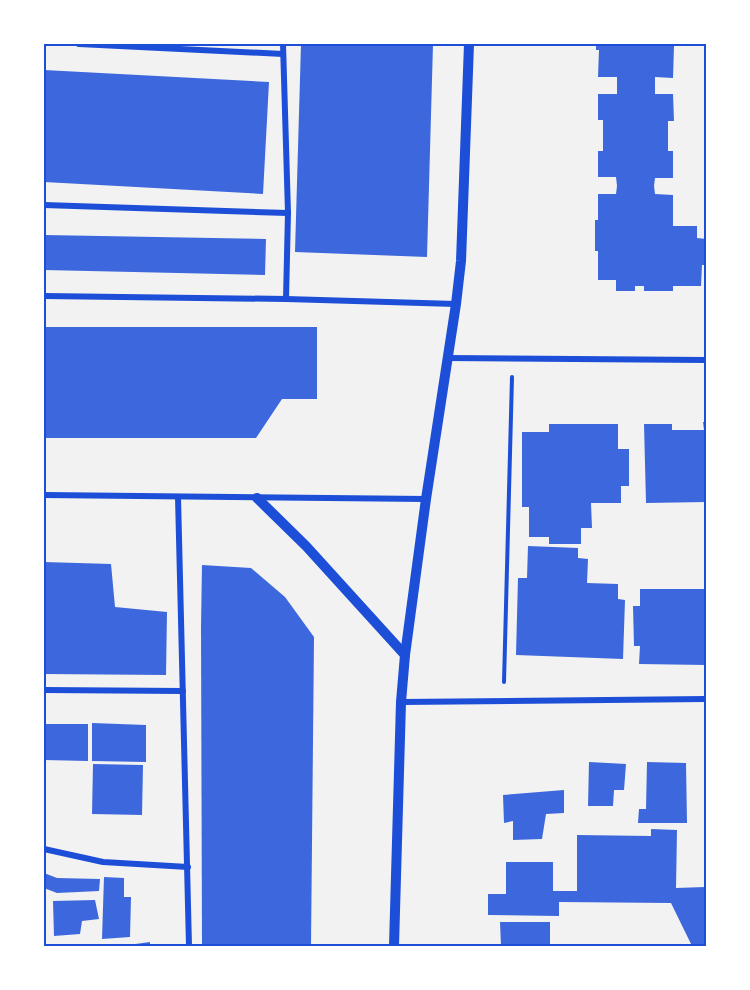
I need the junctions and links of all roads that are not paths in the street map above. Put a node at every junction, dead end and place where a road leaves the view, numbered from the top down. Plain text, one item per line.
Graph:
1 (79, 44) edge
2 (119, 44) edge
3 (283, 44) edge
4 (469, 44) edge
5 (283, 54) junction
6 (44, 205) edge
7 (288, 213) junction
8 (44, 296) edge
9 (286, 299) junction
10 (456, 304) junction
11 (447, 358) junction
12 (706, 360) edge
13 (44, 495) edge
14 (177, 497) junction
15 (257, 498) junction
16 (426, 499) junction
17 (405, 655) junction
18 (44, 690) edge
19 (183, 691) junction
20 (706, 699) edge
21 (401, 702) junction
22 (44, 849) edge
23 (188, 867) junction
24 (189, 946) edge
25 (394, 946) edge

1 - 2 street
2 - 5 street
3 - 5 street
4 - 10 street
5 - 7 street
6 - 7 street
7 - 9 street
8 - 9 street
9 - 10 street
10 - 11 street
11 - 12 street
11 - 16 street
13 - 14 street
14 - 15 street
14 - 19 street
15 - 16 street
15 - 17 street
16 - 17 street
17 - 21 street
18 - 19 street
19 - 23 street
20 - 21 street
21 - 25 street
22 - 23 street
23 - 24 street

